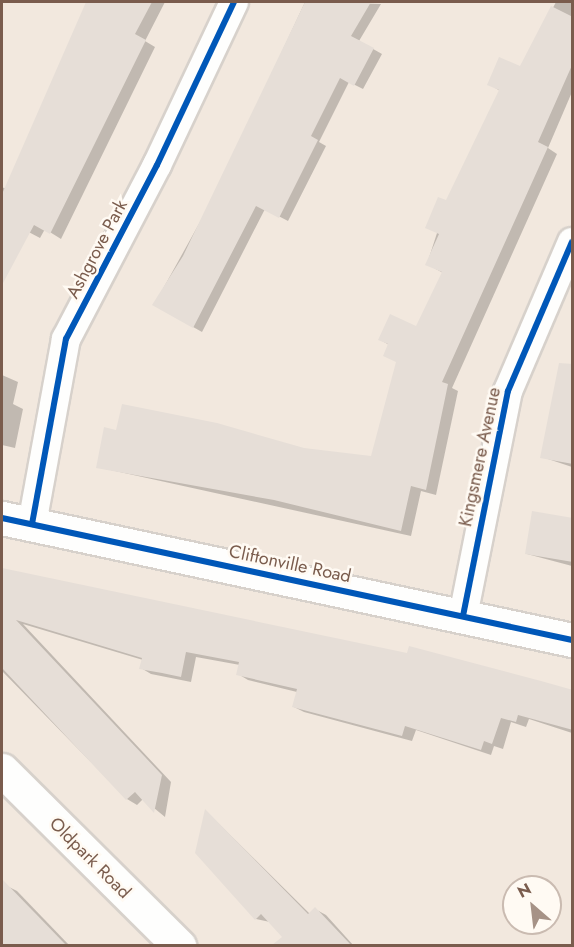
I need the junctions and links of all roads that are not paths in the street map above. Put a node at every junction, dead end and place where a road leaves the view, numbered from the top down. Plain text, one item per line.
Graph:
1 (234, 2) edge
2 (573, 242) edge
3 (17, 521) edge
4 (463, 616) junction
5 (573, 640) edge
6 (2, 770) edge
7 (179, 945) edge

1 - 3 street, Ashgrove Park
2 - 4 street, Kingsmere Avenue
3 - 4 street, Cliftonville Road
4 - 5 street, Cliftonville Road
6 - 7 street, Oldpark Road

